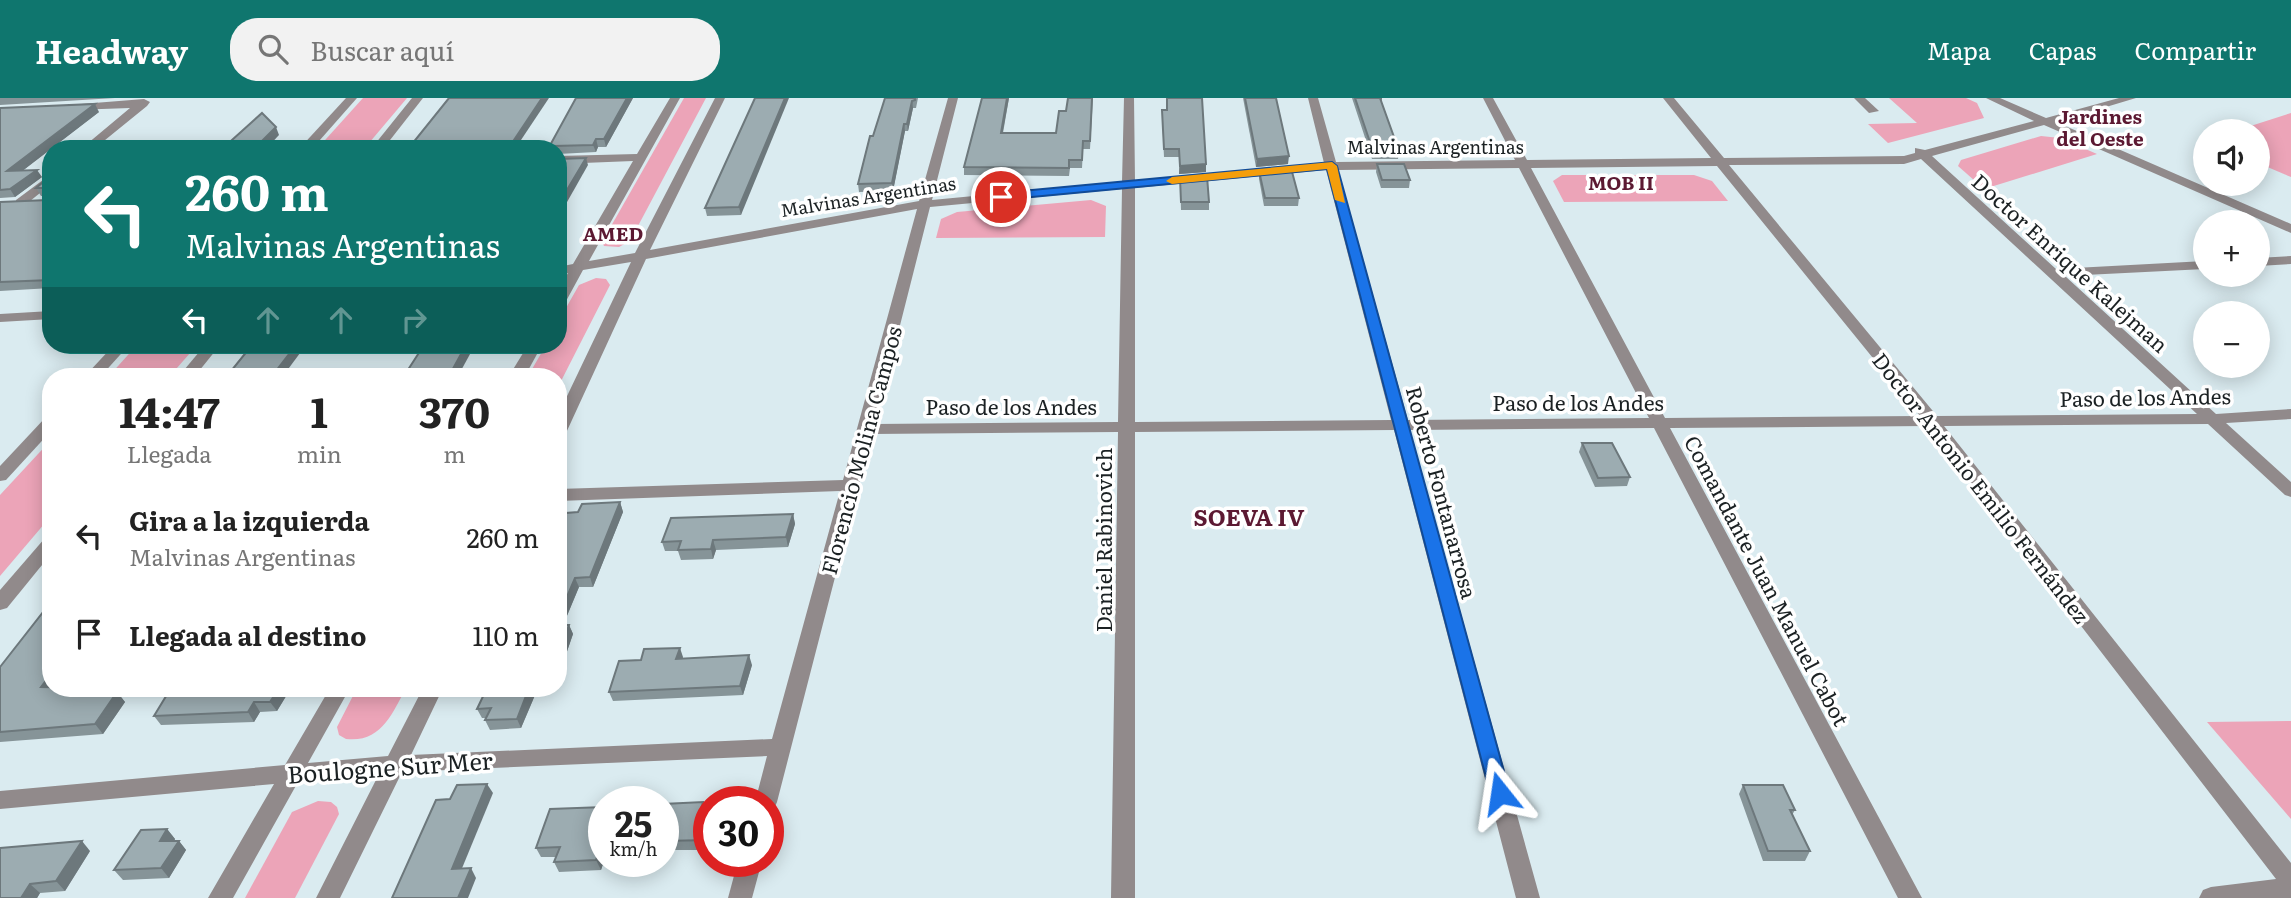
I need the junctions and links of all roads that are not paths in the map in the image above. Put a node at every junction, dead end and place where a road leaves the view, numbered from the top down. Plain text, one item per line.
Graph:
1 (352, 98) edge
2 (418, 98) edge
3 (675, 98) edge
4 (720, 98) edge
5 (953, 98) edge
6 (1129, 98) edge
7 (1314, 98) edge
8 (1488, 98) edge
9 (1668, 98) edge
10 (1859, 98) edge
11 (1991, 98) edge
12 (2091, 98) edge
13 (2131, 98) edge
14 (146, 101) edge
15 (65, 107) edge
16 (1873, 111) dead end
17 (2031, 115) junction
18 (2046, 122) junction
19 (98, 140) edge
20 (313, 140) edge
21 (384, 140) edge
22 (1920, 152) junction
23 (642, 157) junction
24 (567, 160) edge
25 (1719, 163) junction
26 (1523, 164) junction
27 (1332, 166) junction
28 (42, 184) edge
29 (1128, 185) junction
30 (40, 202) edge
31 (925, 204) junction
32 (2291, 229) edge
33 (641, 255) junction
34 (2291, 260) edge
35 (2270, 261) edge
36 (2193, 266) edge
37 (579, 267) junction
38 (567, 269) edge
39 (2052, 274) junction
40 (567, 288) edge
41 (42, 316) edge
42 (0, 318) edge
43 (114, 354) edge
44 (206, 354) edge
45 (100, 368) edge
46 (194, 368) edge
47 (567, 414) edge
48 (2291, 414) edge
49 (2212, 419) junction
50 (1932, 421) junction
51 (1660, 423) junction
52 (1401, 425) junction
53 (1126, 427) junction
54 (865, 429) junction
55 (42, 430) edge
56 (2, 472) edge
57 (850, 485) junction
58 (2291, 491) edge
59 (567, 495) edge
60 (42, 553) edge
61 (0, 603) edge
62 (335, 697) edge
63 (428, 697) edge
64 (780, 747) junction
65 (395, 764) junction
66 (292, 772) junction
67 (770, 786) edge
68 (0, 800) edge
69 (746, 877) edge
70 (2291, 881) edge
71 (2291, 888) edge
72 (220, 898) edge
73 (328, 898) edge
74 (740, 898) edge
75 (1123, 898) edge
76 (1528, 898) edge
77 (1910, 898) edge
78 (2211, 898) edge

1 - 20 street
2 - 21 street
3 - 23 street
4 - 33 street
5 - 31 street, Florencio Molina Campos
6 - 29 street, Daniel Rabinovich
7 - 27 street, Roberto Fontanarrosa
8 - 26 street, Comandante Juan Manuel Cabot
9 - 25 street, Doctor Antonio Emilio Fernández
10 - 16 street
11 - 17 street
12 - 17 street, Malvinas Argentinas
13 - 18 street, Malvinas Argentinas
14 - 15 street
14 - 19 street
17 - 18 street
17 - 22 street, Malvinas Argentinas
18 - 22 street, Malvinas Argentinas
18 - 32 street
22 - 25 street, Malvinas Argentinas
22 - 39 street, Doctor Enrique Kalejman
23 - 24 street
23 - 37 street
25 - 26 street, Malvinas Argentinas
25 - 50 street, Doctor Antonio Emilio Fernández
26 - 27 street, Malvinas Argentinas
26 - 51 street, Comandante Juan Manuel Cabot
27 - 29 street, Malvinas Argentinas
27 - 52 street, Roberto Fontanarrosa
28 - 30 street
29 - 31 street, Malvinas Argentinas
29 - 53 street, Daniel Rabinovich
31 - 33 street, Malvinas Argentinas
31 - 54 street, Florencio Molina Campos
33 - 37 street, Malvinas Argentinas
33 - 47 street
34 - 35 street
36 - 39 street
37 - 38 street, Malvinas Argentinas
37 - 40 street
39 - 49 street, Doctor Enrique Kalejman
41 - 42 street
43 - 45 street
44 - 46 street
48 - 49 street, Paso de los Andes
49 - 50 street, Paso de los Andes
49 - 58 street, Doctor Enrique Kalejman
50 - 51 street, Paso de los Andes
50 - 70 street, Doctor Antonio Emilio Fernández
51 - 52 street, Paso de los Andes
51 - 77 street, Comandante Juan Manuel Cabot
52 - 53 street, Paso de los Andes
52 - 76 street, Roberto Fontanarrosa
53 - 54 street, Paso de los Andes
53 - 75 street, Daniel Rabinovich
54 - 57 street, Florencio Molina Campos
55 - 56 street
57 - 59 street
57 - 64 street, Florencio Molina Campos
60 - 61 street
62 - 66 street
63 - 65 street
64 - 65 street, Boulogne Sur Mer
64 - 67 street, Florencio Molina Campos
65 - 66 street, Boulogne Sur Mer
65 - 73 street
66 - 68 street, Boulogne Sur Mer
66 - 72 street
69 - 74 street
71 - 78 street

